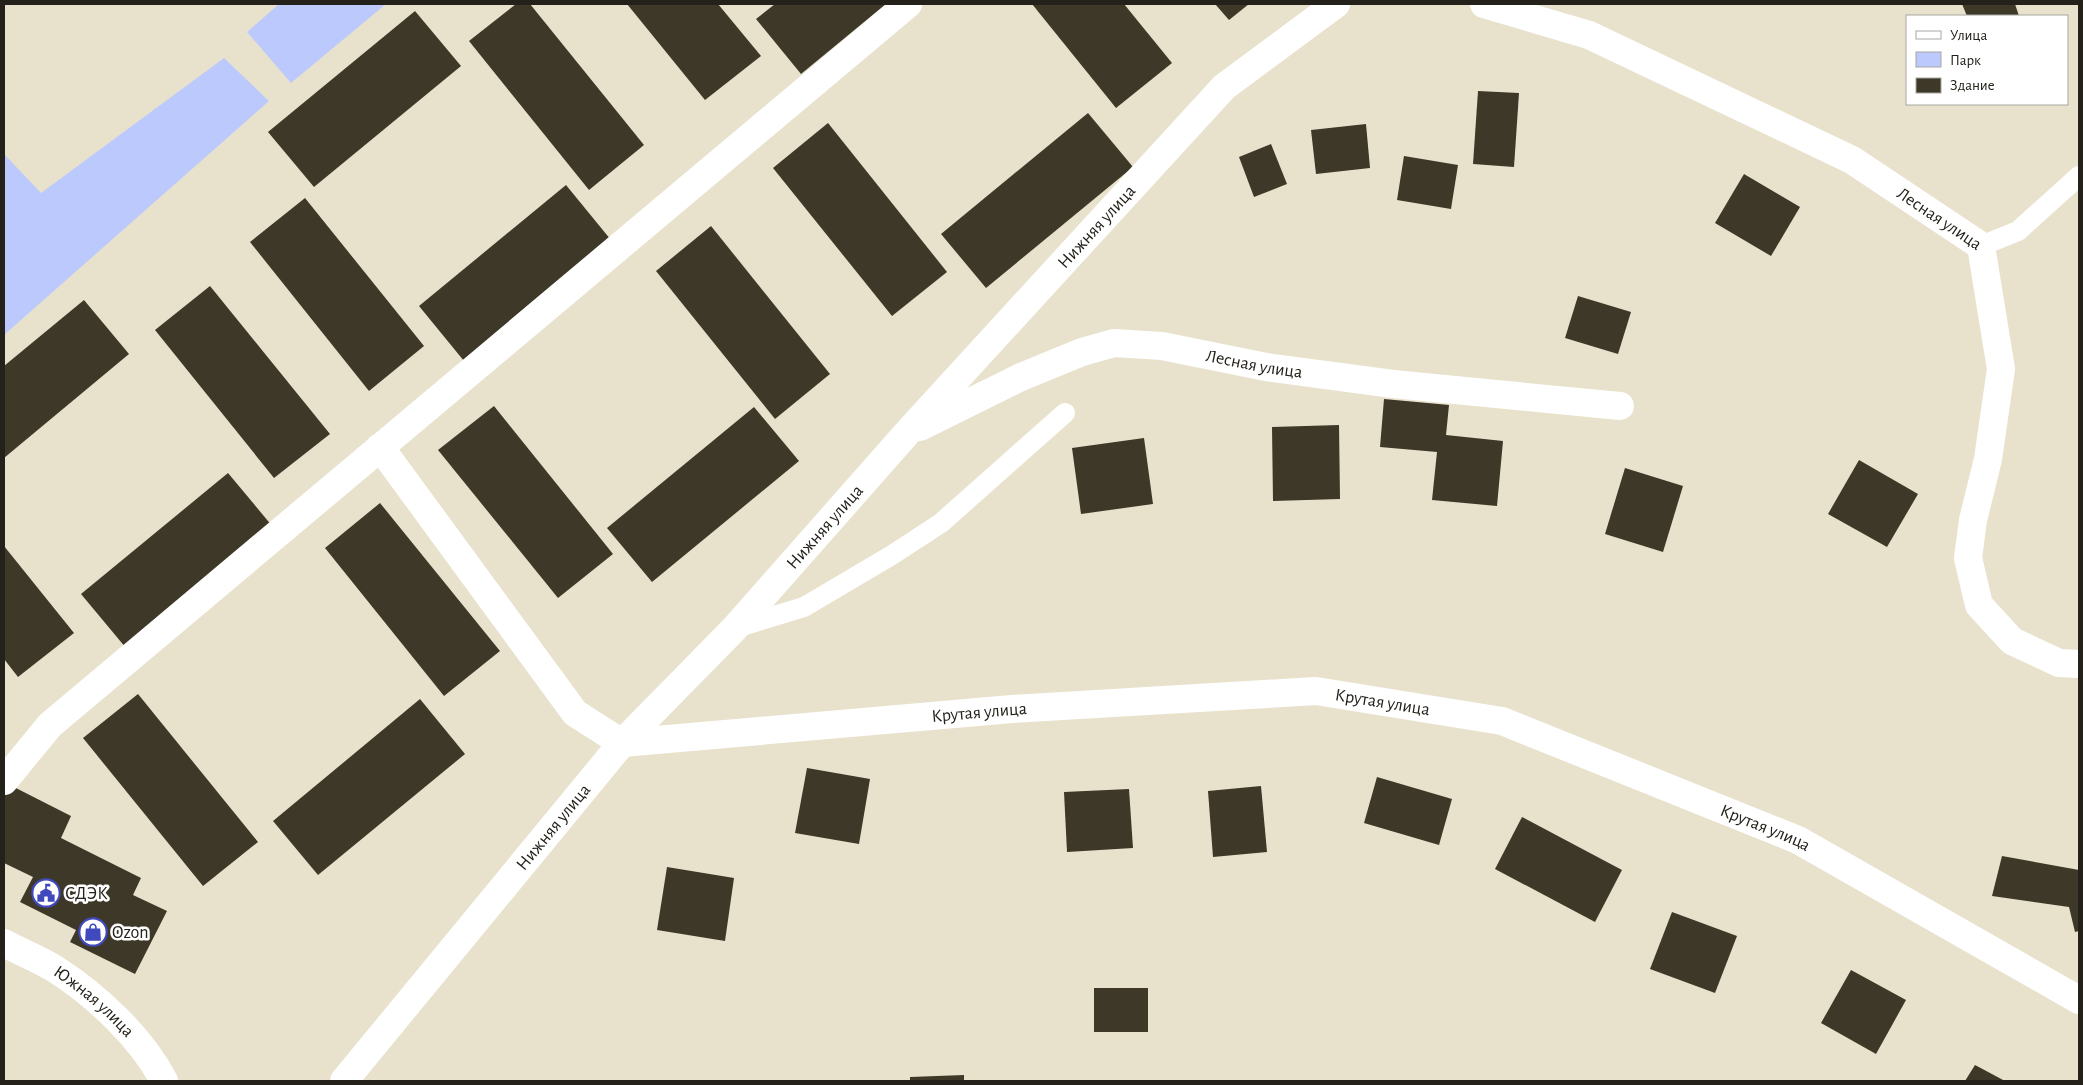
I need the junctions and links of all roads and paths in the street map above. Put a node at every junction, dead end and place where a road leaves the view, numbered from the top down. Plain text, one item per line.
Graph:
1 (908, 4) edge
2 (1357, 4) edge
3 (1484, 4) edge
4 (1332, 6) edge
5 (2079, 176) edge
6 (1981, 246) junction
7 (1620, 406) dead end
8 (1065, 413) dead end
9 (907, 433) junction
10 (380, 447) junction
11 (735, 628) junction
12 (2079, 664) edge
13 (622, 743) junction
14 (4, 781) edge
15 (4, 943) edge
16 (2079, 1000) edge
17 (164, 1081) edge
18 (344, 1081) edge

1 - 10 street
2 - 4 street
3 - 6 street, Лесная улица
4 - 9 street, Нижняя улица
5 - 6 lane
6 - 12 street, Лесная улица
7 - 9 street, Лесная улица
8 - 11 lane
9 - 11 street, Нижняя улица
10 - 13 street
10 - 14 street
11 - 13 street, Нижняя улица
13 - 16 street, Крутая улица
13 - 18 street, Нижняя улица
15 - 17 street, Южная улица

